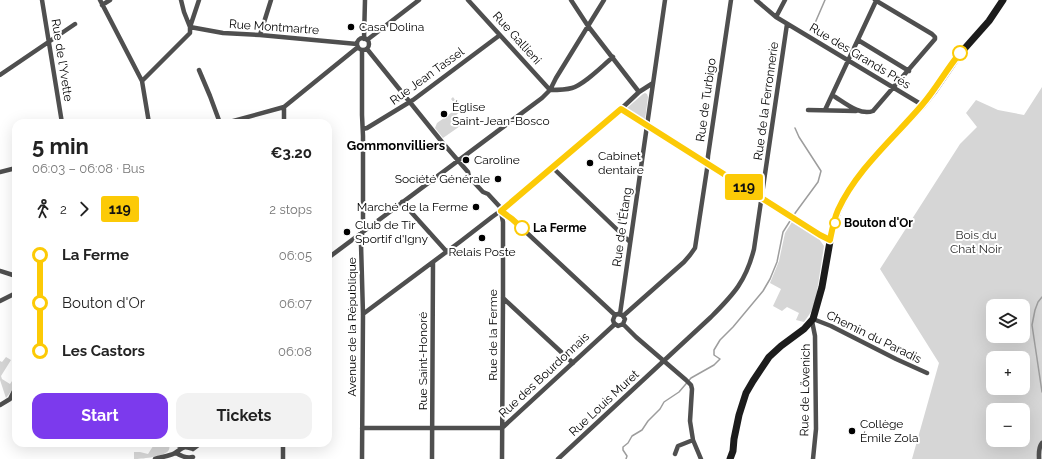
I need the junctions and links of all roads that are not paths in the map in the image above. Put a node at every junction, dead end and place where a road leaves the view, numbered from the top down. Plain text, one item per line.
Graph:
1 (42, 0) edge
2 (100, 0) edge
3 (110, 0) edge
4 (181, 0) edge
5 (199, 0) edge
6 (271, 0) edge
7 (365, 0) edge
8 (419, 0) edge
9 (468, 0) edge
10 (571, 0) edge
11 (604, 0) edge
12 (665, 0) edge
13 (731, 0) edge
14 (756, 0) edge
15 (785, 0) edge
16 (876, 0) edge
17 (1002, 0) edge
18 (102, 5) junction
19 (776, 17) junction
20 (75, 24) dead end
21 (787, 24) junction
22 (588, 26) junction
23 (190, 27) junction
24 (260, 35) junction
25 (500, 35) junction
26 (365, 39) junction
27 (858, 40) junction
28 (49, 43) junction
29 (361, 48) junction
30 (613, 57) junction
31 (848, 61) junction
32 (199, 70) dead end
33 (909, 71) junction
34 (0, 75) edge
35 (142, 81) junction
36 (653, 83) junction
37 (894, 88) junction
38 (550, 90) junction
39 (639, 92) junction
40 (832, 95) junction
41 (410, 102) junction
42 (922, 106) junction
43 (284, 107) junction
44 (621, 109) junction
45 (808, 110) dead end
46 (825, 110) junction
47 (858, 111) junction
48 (61, 119) edge
49 (148, 119) edge
50 (219, 119) edge
51 (240, 119) edge
52 (284, 119) edge
53 (647, 126) junction
54 (363, 129) junction
55 (457, 161) junction
56 (707, 164) junction
57 (553, 168) junction
58 (12, 169) edge
59 (0, 172) edge
60 (762, 198) junction
61 (402, 202) junction
62 (501, 211) junction
63 (363, 231) junction
64 (830, 240) junction
65 (630, 242) junction
66 (447, 252) junction
67 (332, 255) edge
68 (433, 262) junction
69 (0, 271) edge
70 (12, 275) edge
71 (12, 295) edge
72 (503, 298) junction
73 (0, 301) edge
74 (363, 314) junction
75 (619, 315) junction
76 (812, 320) junction
77 (615, 324) junction
78 (624, 324) junction
79 (664, 361) junction
80 (573, 363) junction
81 (926, 373) dead end
82 (12, 395) edge
83 (0, 405) edge
84 (362, 428) junction
85 (432, 428) junction
86 (502, 428) junction
87 (734, 439) junction
88 (693, 440) junction
89 (1042, 443) edge
90 (173, 447) edge
91 (196, 447) edge
92 (283, 447) edge
93 (182, 448) joint
94 (193, 449) junction
95 (176, 452) junction
96 (675, 454) dead end
97 (194, 458) edge
98 (155, 459) edge
99 (283, 459) edge
100 (362, 459) edge
101 (432, 459) edge
102 (502, 459) edge
103 (558, 459) edge
104 (701, 459) edge
105 (725, 459) edge
106 (730, 459) edge
107 (813, 459) edge
108 (1039, 459) edge

1 - 28 street, Rue de l'Yvette
2 - 18 street
3 - 18 street
4 - 23 street
5 - 23 street
6 - 24 street
7 - 26 street, Avenue de la République
8 - 26 street
9 - 25 street, Rue Gallieni
10 - 22 street
11 - 22 street
12 - 36 street, Rue de l'Étang
13 - 56 street, Rue de Turbigo
14 - 19 street, Rue des Grands Prés
15 - 19 street
16 - 27 street
16 - 33 street
17 - 42 main road
18 - 35 street
19 - 21 street, Rue des Grands Prés
20 - 28 street
21 - 31 street, Rue des Grands Prés
21 - 60 street, Rue de la Ferronnerie
22 - 30 street
22 - 38 street
23 - 24 street, Rue Montmartre
23 - 35 street
24 - 29 street, Rue Montmartre
25 - 38 street, Rue Gallieni
25 - 41 street, Rue Jean Tassel
26 - 29 street
26 - 29 street, Avenue de la République
27 - 31 street
27 - 33 street
28 - 34 street
28 - 48 street, Rue de l'Yvette
29 - 41 street
29 - 43 street
29 - 54 street, Avenue de la République
30 - 38 street
30 - 39 street
31 - 37 street, Rue des Grands Prés
31 - 40 street
32 - 50 street
33 - 37 street
35 - 49 street
36 - 39 street
36 - 53 street, Rue de l'Étang
37 - 42 street, Rue des Grands Prés
37 - 47 street
38 - 55 street
39 - 44 street
40 - 46 street
40 - 47 street
41 - 54 street, Rue Jean Tassel
41 - 55 street
42 - 64 main road
43 - 51 street
43 - 52 street
44 - 53 street
44 - 57 street
45 - 46 street
46 - 47 street
53 - 56 street
53 - 65 street, Rue de l'Étang
54 - 63 street, Avenue de la République
55 - 61 street
55 - 62 street
56 - 60 street
56 - 75 street, Rue de Turbigo
57 - 62 street
57 - 65 street
58 - 59 street
60 - 64 street
60 - 79 street, Rue de la Ferronnerie
61 - 63 street
61 - 66 street
62 - 66 street
62 - 72 street, Rue de la Ferme
62 - 75 street
63 - 67 street
63 - 74 street, Avenue de la République
64 - 76 main road
65 - 75 street, Rue de l'Étang
66 - 68 street
68 - 74 street
68 - 85 street, Rue Saint-Honoré
69 - 70 street
71 - 73 street
72 - 80 street
72 - 86 street, Rue de la Ferme
74 - 84 street, Avenue de la République
75 - 77 street
75 - 78 street
76 - 81 street, Chemin du Paradis
76 - 87 main road
76 - 107 street, Rue de Lövenich
77 - 78 street
77 - 80 street, Rue des Bourdonnais
78 - 79 street
79 - 88 street
79 - 103 street, Rue Louis Muret
80 - 86 street, Rue des Bourdonnais
82 - 83 street
84 - 85 street, Rue des Bourdonnais
84 - 100 street, Avenue de la République
85 - 86 street, Rue des Bourdonnais
85 - 101 street, Rue Saint-Honoré
86 - 102 street, Rue de la Ferme
87 - 105 main road
87 - 106 main road
88 - 96 street
88 - 104 street
89 - 108 street
90 - 95 street
91 - 94 street
92 - 99 street
93 - 94 street
93 - 95 street
94 - 97 street
95 - 97 street
95 - 98 street

